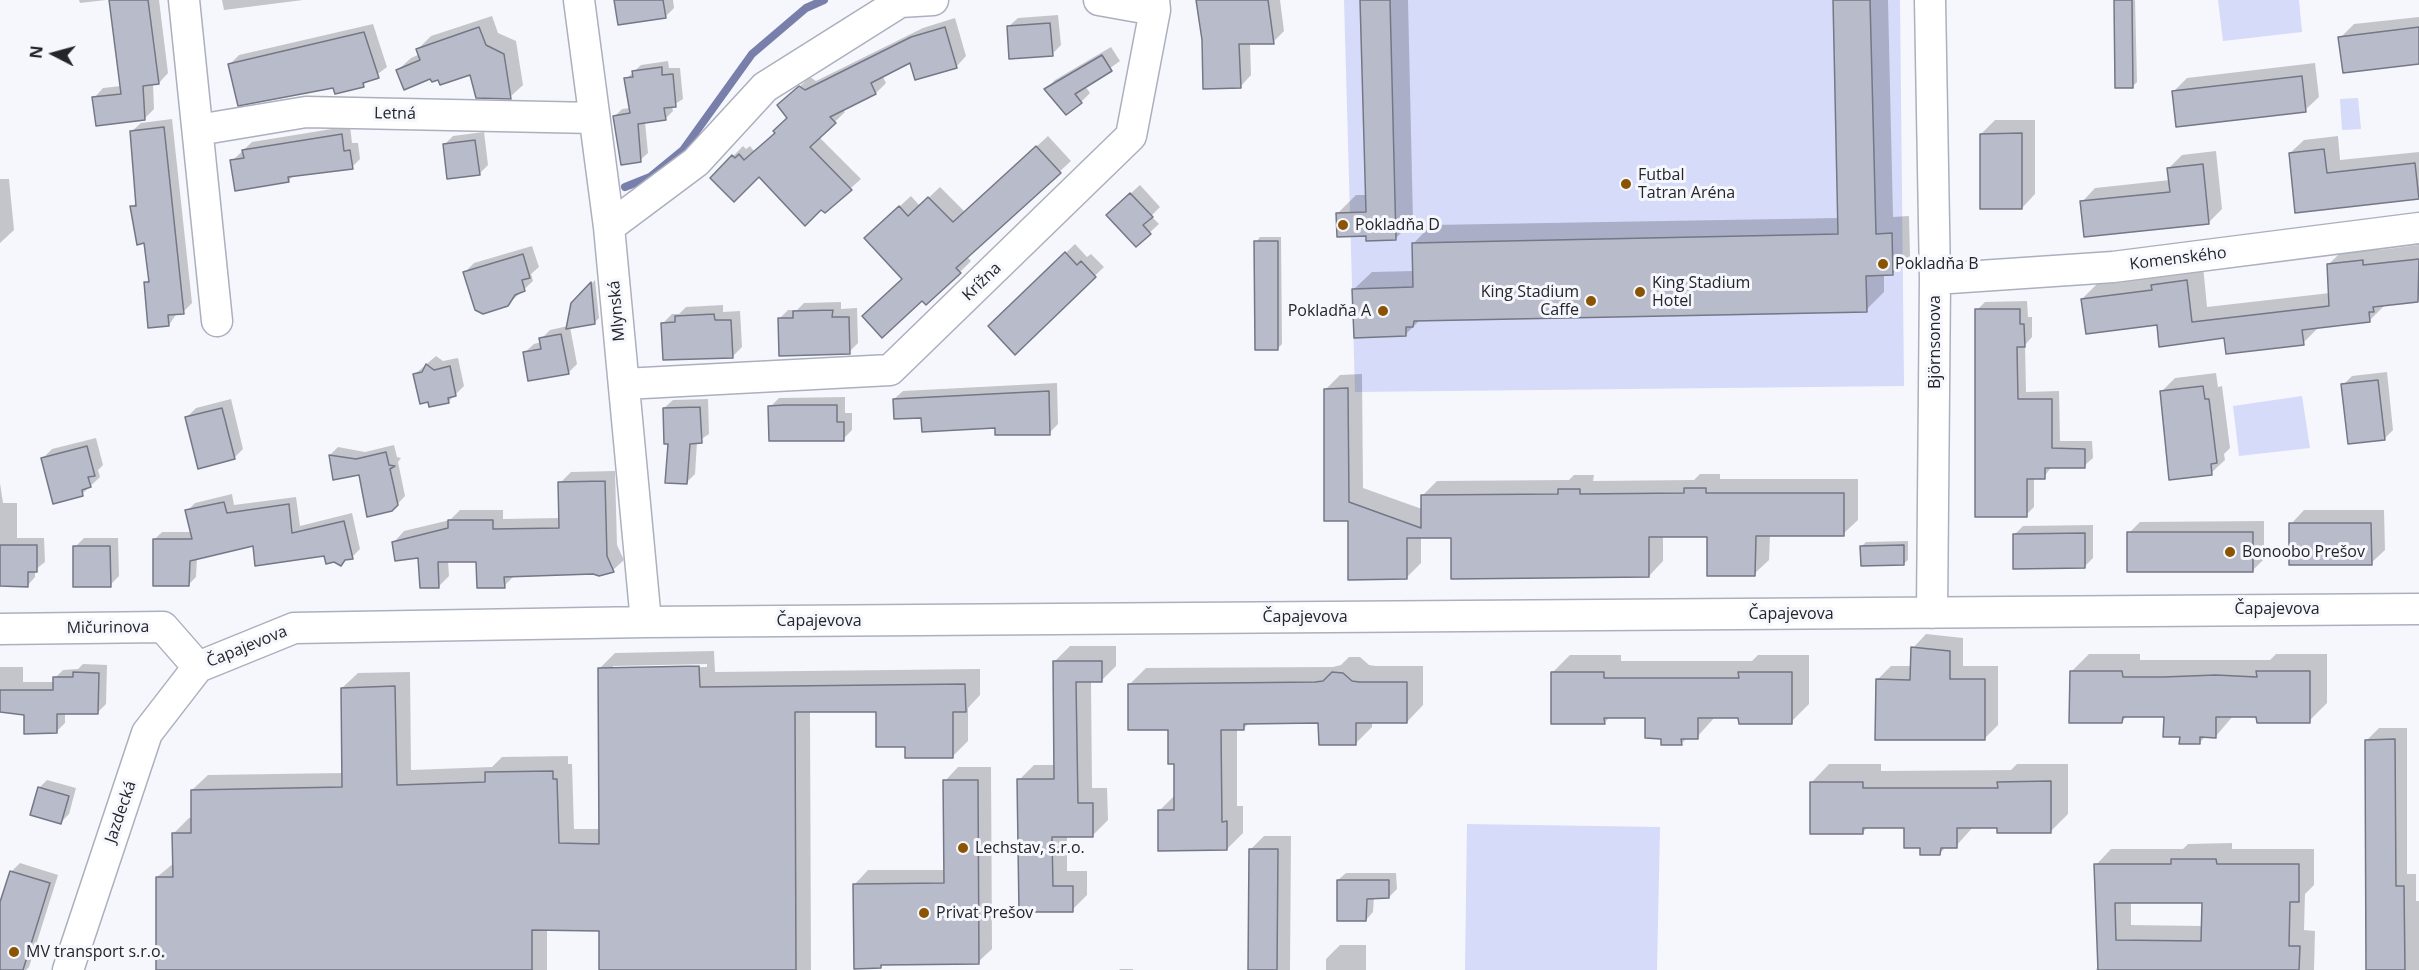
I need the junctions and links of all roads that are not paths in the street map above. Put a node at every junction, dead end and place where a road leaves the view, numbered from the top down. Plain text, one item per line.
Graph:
1 (184, 0) edge
2 (579, 0) edge
3 (933, 0) edge
4 (1099, 0) edge
5 (1930, 0) edge
6 (900, 1) edge
7 (1155, 5) edge
8 (594, 118) junction
9 (198, 130) junction
10 (609, 227) junction
11 (2419, 228) edge
12 (1935, 279) junction
13 (217, 321) dead end
14 (624, 384) junction
15 (2419, 609) edge
16 (1932, 613) junction
17 (645, 622) junction
18 (0, 629) edge
19 (198, 666) junction
20 (68, 970) edge

1 - 9 street
2 - 8 street, Mlynská
3 - 6 street
4 - 7 street, Krížna
5 - 12 street, Björnsonova
6 - 10 street
7 - 14 street, Krížna
8 - 9 street, Letná
8 - 10 street, Mlynská
9 - 13 street
10 - 14 street, Mlynská
11 - 12 street, Komenského
12 - 16 street, Björnsonova
14 - 17 street, Mlynská
15 - 16 street, Čapajevova
16 - 17 street, Čapajevova
17 - 19 street, Čapajevova
18 - 19 street, Mičurinova
19 - 20 street, Jazdecká

